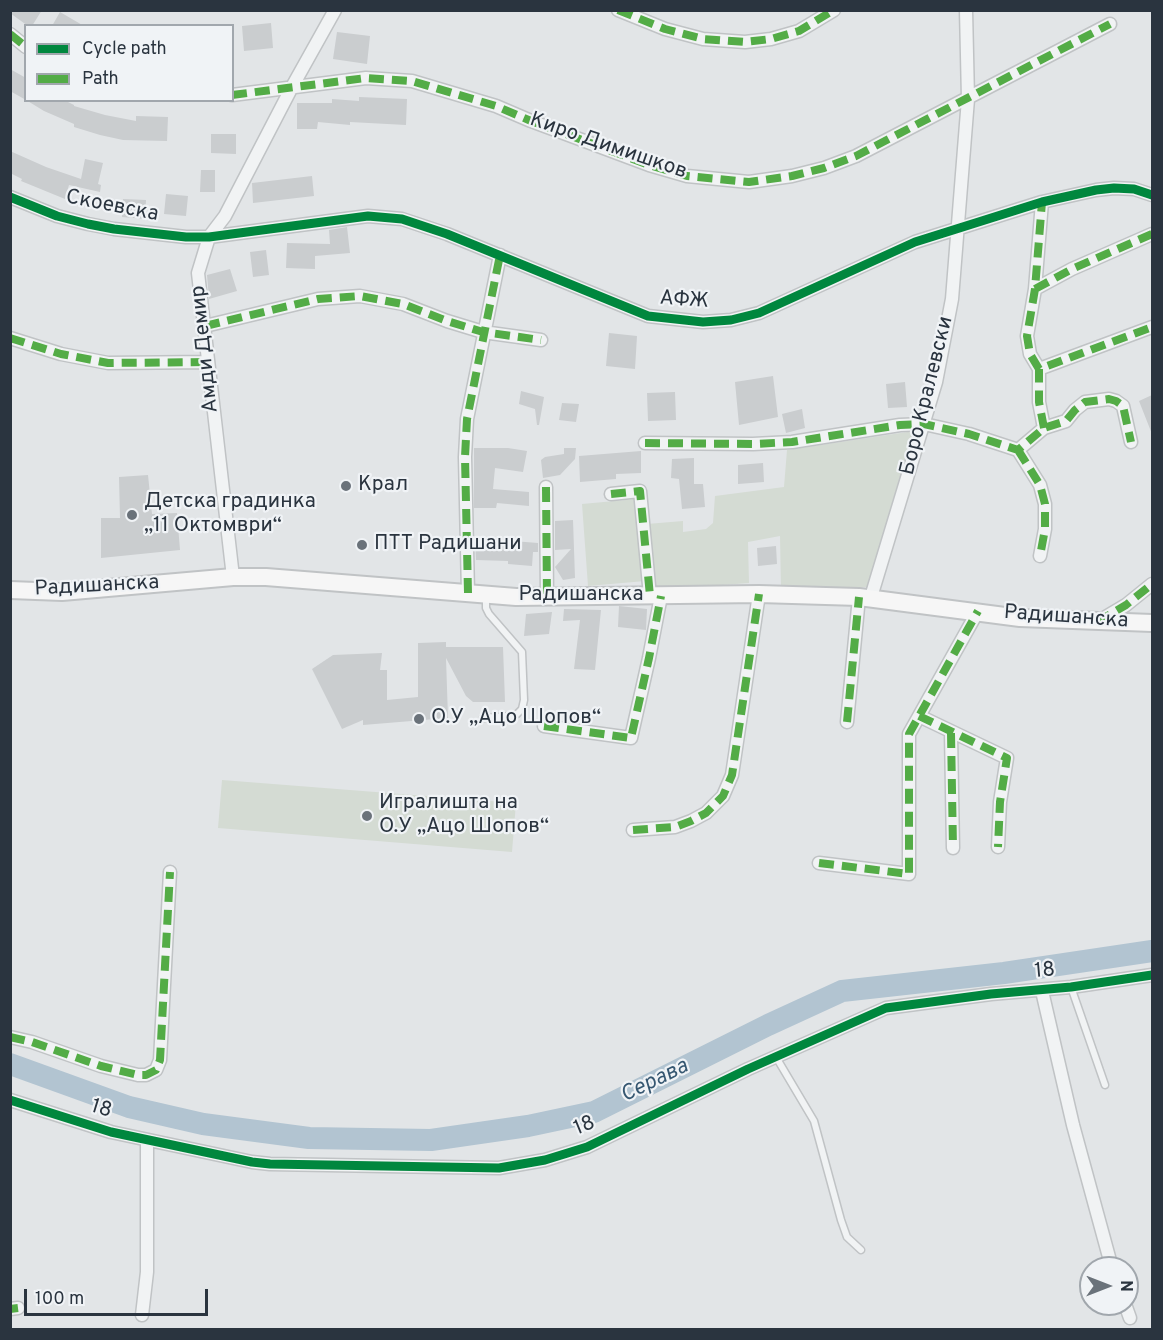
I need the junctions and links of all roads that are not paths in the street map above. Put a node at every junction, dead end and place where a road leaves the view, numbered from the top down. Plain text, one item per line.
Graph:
1 (335, 10) edge
2 (618, 10) edge
3 (834, 10) edge
4 (966, 10) edge
5 (1110, 24) dead end
6 (10, 34) edge
7 (24, 45) edge
8 (292, 87) junction
9 (234, 95) edge
10 (968, 99) junction
11 (1152, 195) edge
12 (10, 197) edge
13 (1042, 202) junction
14 (958, 228) junction
15 (1152, 234) edge
16 (209, 237) junction
17 (500, 255) junction
18 (1035, 289) junction
19 (205, 326) junction
20 (1152, 327) edge
21 (483, 332) junction
22 (10, 338) edge
23 (541, 340) dead end
24 (208, 362) junction
25 (1039, 369) junction
26 (924, 424) junction
27 (1044, 428) junction
28 (1131, 442) dead end
29 (645, 443) dead end
30 (1018, 450) junction
31 (546, 487) dead end
32 (611, 494) dead end
33 (1040, 556) dead end
34 (233, 577) junction
35 (1152, 584) edge
36 (10, 590) edge
37 (468, 593) junction
38 (759, 594) junction
39 (486, 595) junction
40 (655, 596) junction
41 (547, 597) junction
42 (865, 597) junction
43 (978, 611) junction
44 (1097, 622) junction
45 (1152, 623) edge
46 (919, 716) junction
47 (483, 718) dead end
48 (847, 722) dead end
49 (544, 726) dead end
50 (951, 733) junction
51 (633, 830) dead end
52 (998, 847) dead end
53 (953, 848) dead end
54 (819, 863) dead end
55 (170, 872) dead end
56 (1152, 975) edge
57 (1071, 987) junction
58 (1042, 990) junction
59 (10, 1037) edge
60 (776, 1056) junction
61 (1105, 1085) dead end
62 (10, 1100) edge
63 (147, 1140) junction
64 (861, 1250) dead end
65 (1109, 1256) edge
66 (142, 1315) dead end

1 - 8 street, Амди Демир
2 - 3 street
4 - 10 street, Боро Кралевски
5 - 10 street, Киро Димишков
6 - 7 street
8 - 9 street, Киро Димишков
8 - 10 street, Киро Димишков
8 - 16 street, Амди Демир
10 - 14 street, Боро Кралевски
11 - 13 street, АФЖ
12 - 16 street, Скоевска
13 - 14 street, АФЖ
13 - 18 street
14 - 17 street, АФЖ
14 - 26 street, Боро Кралевски
15 - 18 street
16 - 17 street, АФЖ
16 - 19 street, Амди Демир
17 - 21 street
18 - 25 street
19 - 21 street
19 - 24 street, Амди Демир
20 - 25 street
21 - 23 street
21 - 37 street
22 - 24 street
24 - 34 street, Амди Демир
25 - 27 street
26 - 29 street
26 - 30 street
26 - 42 street, Боро Кралевски
27 - 28 street
27 - 30 street
30 - 33 street
31 - 41 street
32 - 40 street
34 - 36 street, Радишанска
34 - 37 street, Радишанска
35 - 44 street
37 - 39 street, Радишанска
38 - 40 street, Радишанска
38 - 42 street, Радишанска
38 - 51 street
39 - 41 street, Радишанска
39 - 47 lane
40 - 41 street, Радишанска
40 - 49 street
42 - 43 street, Радишанска
42 - 48 street, Боро Кралевски
43 - 44 street, Радишанска
43 - 46 street
44 - 45 street, Радишанска
46 - 50 street
46 - 54 street
50 - 52 street
50 - 53 street
55 - 59 street
56 - 57 street, 18
57 - 58 street, 18
57 - 61 lane
58 - 60 street, 18
58 - 65 street
60 - 63 street, 18
60 - 64 lane
62 - 63 street, 18
63 - 66 street

